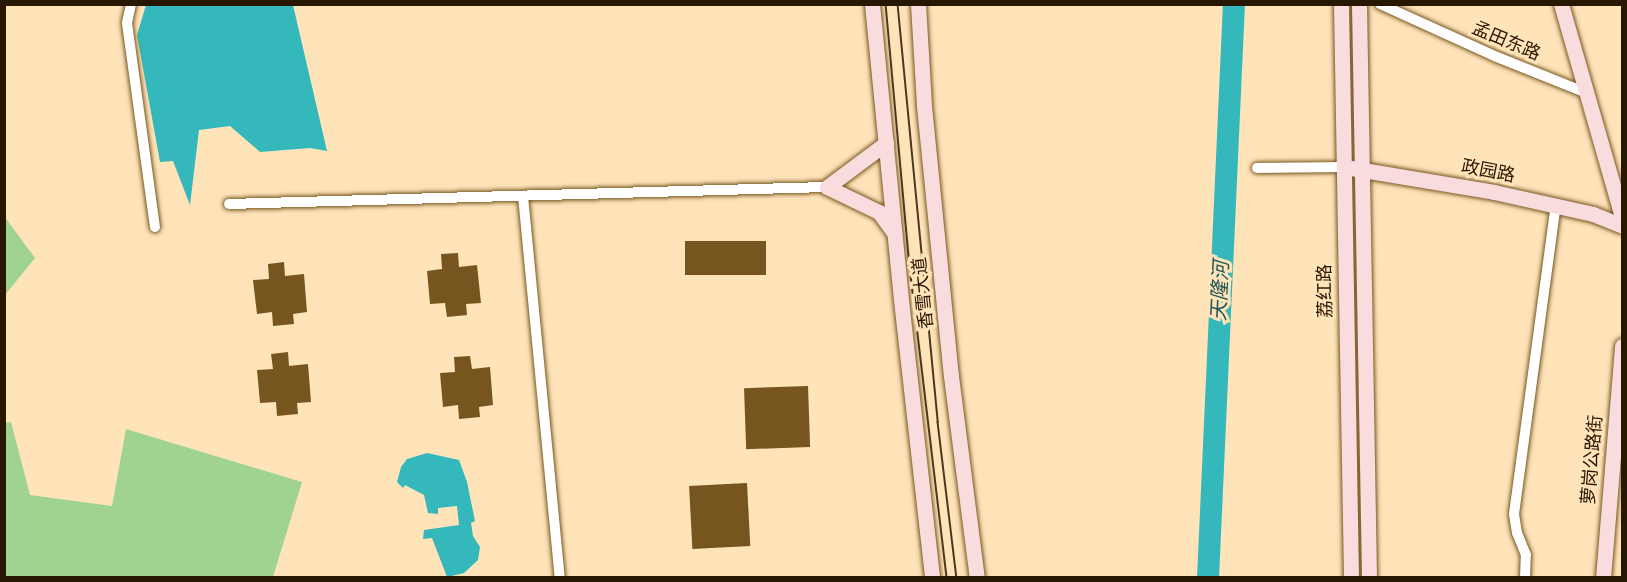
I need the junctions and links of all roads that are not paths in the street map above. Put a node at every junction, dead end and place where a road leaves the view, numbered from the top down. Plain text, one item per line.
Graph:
1 (131, 4) edge
2 (872, 4) edge
3 (918, 4) edge
4 (1341, 4) edge
5 (1359, 4) edge
6 (1380, 4) edge
7 (1561, 4) edge
8 (1587, 93) junction
9 (886, 143) junction
10 (1342, 167) junction
11 (1257, 168) dead end
12 (1362, 170) junction
13 (827, 187) junction
14 (523, 196) junction
15 (229, 204) dead end
16 (1556, 206) junction
17 (1623, 217) edge
18 (1623, 226) edge
19 (155, 227) dead end
20 (894, 233) junction
21 (1623, 346) edge
22 (560, 578) edge
23 (932, 578) edge
24 (977, 578) edge
25 (1351, 578) edge
26 (1369, 578) edge
27 (1525, 578) edge
28 (1603, 578) edge

1 - 19 street
2 - 9 main road, 香雪大道
3 - 24 main road, 香雪大道
4 - 10 main road, 荔红路
5 - 12 main road, 荔红路
6 - 8 street, 孟田东路
7 - 8 main road
8 - 17 main road
9 - 13 main road
9 - 20 main road, 香雪大道
10 - 11 street
10 - 12 main road, 政园路
10 - 25 main road, 荔红路
12 - 16 main road, 政园路
12 - 26 main road, 荔红路
13 - 14 street
13 - 20 main road
14 - 15 street
14 - 22 street
16 - 18 main road, 政园路
16 - 27 street
20 - 23 main road, 香雪大道
21 - 28 main road, 萝岗公路街

